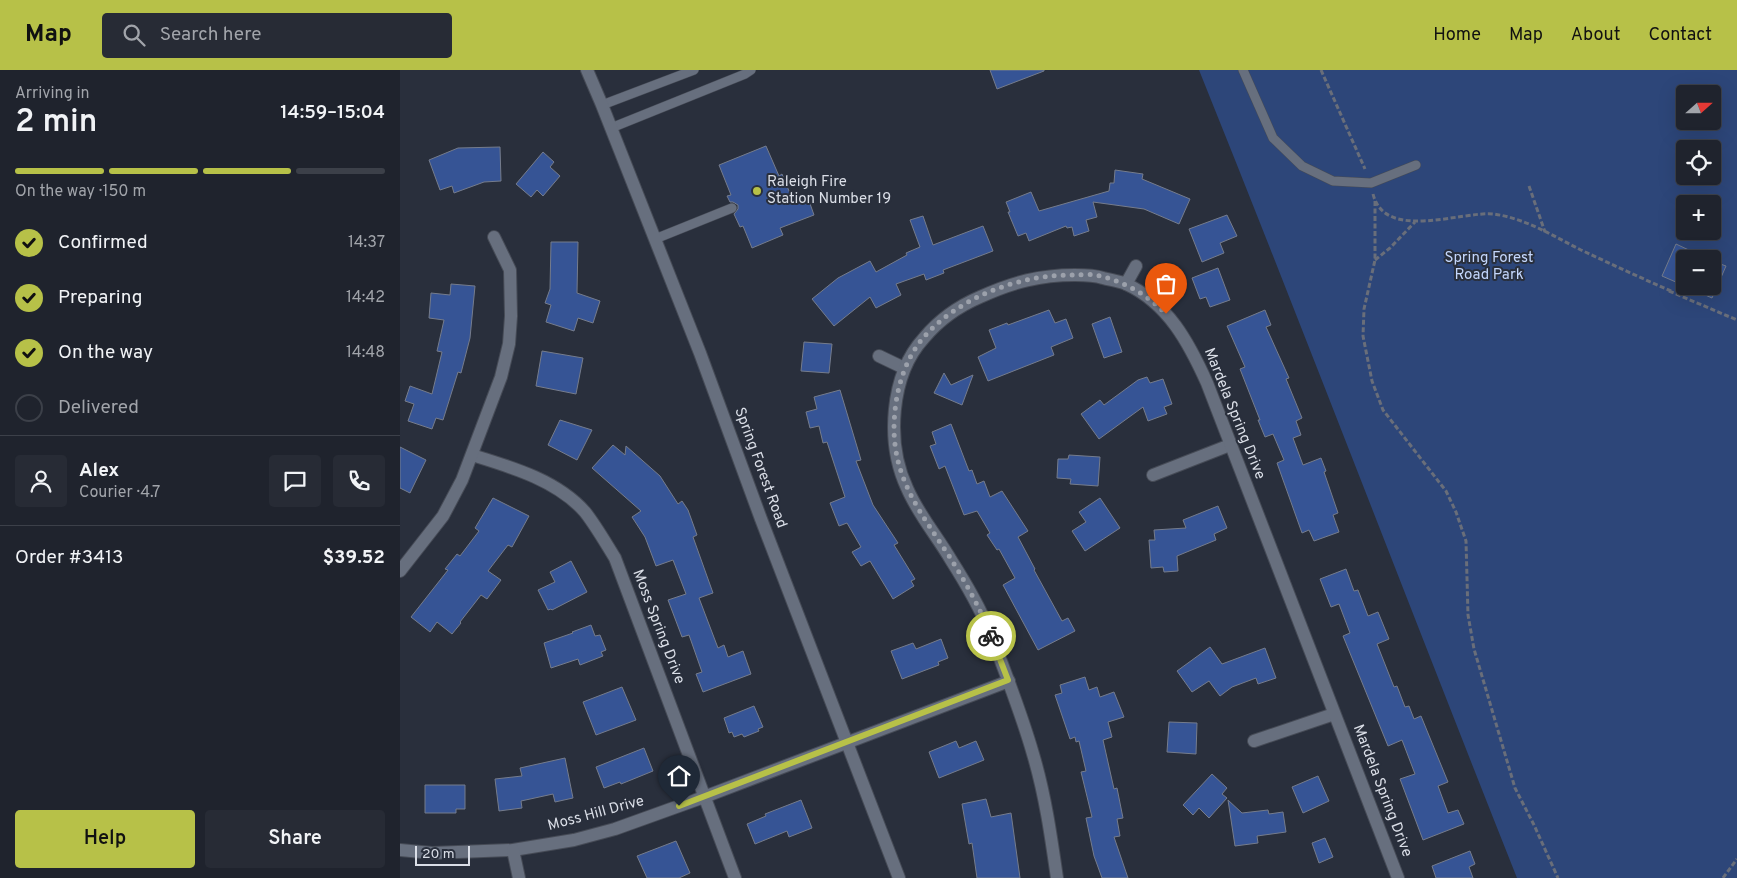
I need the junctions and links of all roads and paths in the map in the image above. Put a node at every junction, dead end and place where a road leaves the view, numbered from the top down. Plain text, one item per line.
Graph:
1 (587, 70) edge
2 (694, 70) edge
3 (751, 70) edge
4 (1243, 70) edge
5 (1321, 70) edge
6 (602, 105) junction
7 (612, 128) junction
8 (1416, 165) dead end
9 (1371, 183) junction
10 (1529, 186) dead end
11 (1375, 201) junction
12 (732, 208) dead end
13 (1414, 222) junction
14 (1545, 232) junction
15 (494, 237) dead end
16 (656, 239) junction
17 (1375, 260) junction
18 (1136, 266) dead end
19 (1126, 284) junction
20 (1737, 320) edge
21 (879, 356) dead end
22 (904, 368) junction
23 (1230, 445) junction
24 (472, 455) junction
25 (1153, 475) dead end
26 (400, 571) edge
27 (1008, 680) junction
28 (1334, 714) junction
29 (1254, 741) dead end
30 (848, 742) junction
31 (704, 797) junction
32 (400, 850) edge
33 (513, 850) junction
34 (1737, 859) edge
35 (519, 878) edge
36 (735, 878) edge
37 (899, 878) edge
38 (1057, 878) edge
39 (1398, 878) edge
40 (1558, 878) edge
41 (1723, 878) edge

1 - 6 street, Spring Forest Road
2 - 6 lane
3 - 7 lane
4 - 9 lane
5 - 9 path
6 - 7 street, Spring Forest Road
7 - 16 street, Spring Forest Road
8 - 9 lane
9 - 11 path
10 - 14 path
11 - 13 path
11 - 17 path
12 - 16 lane
13 - 14 path
13 - 17 path
14 - 20 path
15 - 24 street
16 - 30 street, Spring Forest Road
17 - 40 path
18 - 19 street
19 - 22 street, Mardela Spring Drive
19 - 23 street, Mardela Spring Drive
21 - 22 street
22 - 27 street, Mardela Spring Drive
23 - 25 street
23 - 28 street, Mardela Spring Drive
24 - 26 street
24 - 31 street, Moss Spring Drive
27 - 30 street, Moss Hill Drive
27 - 38 street, Mardela Spring Drive
28 - 29 street
28 - 39 street, Mardela Spring Drive
30 - 31 street, Moss Hill Drive
30 - 37 street, Spring Forest Road
31 - 33 street, Moss Hill Drive
31 - 36 street, Moss Spring Drive
32 - 33 street, Moss Hill Drive
33 - 35 street
34 - 41 path

